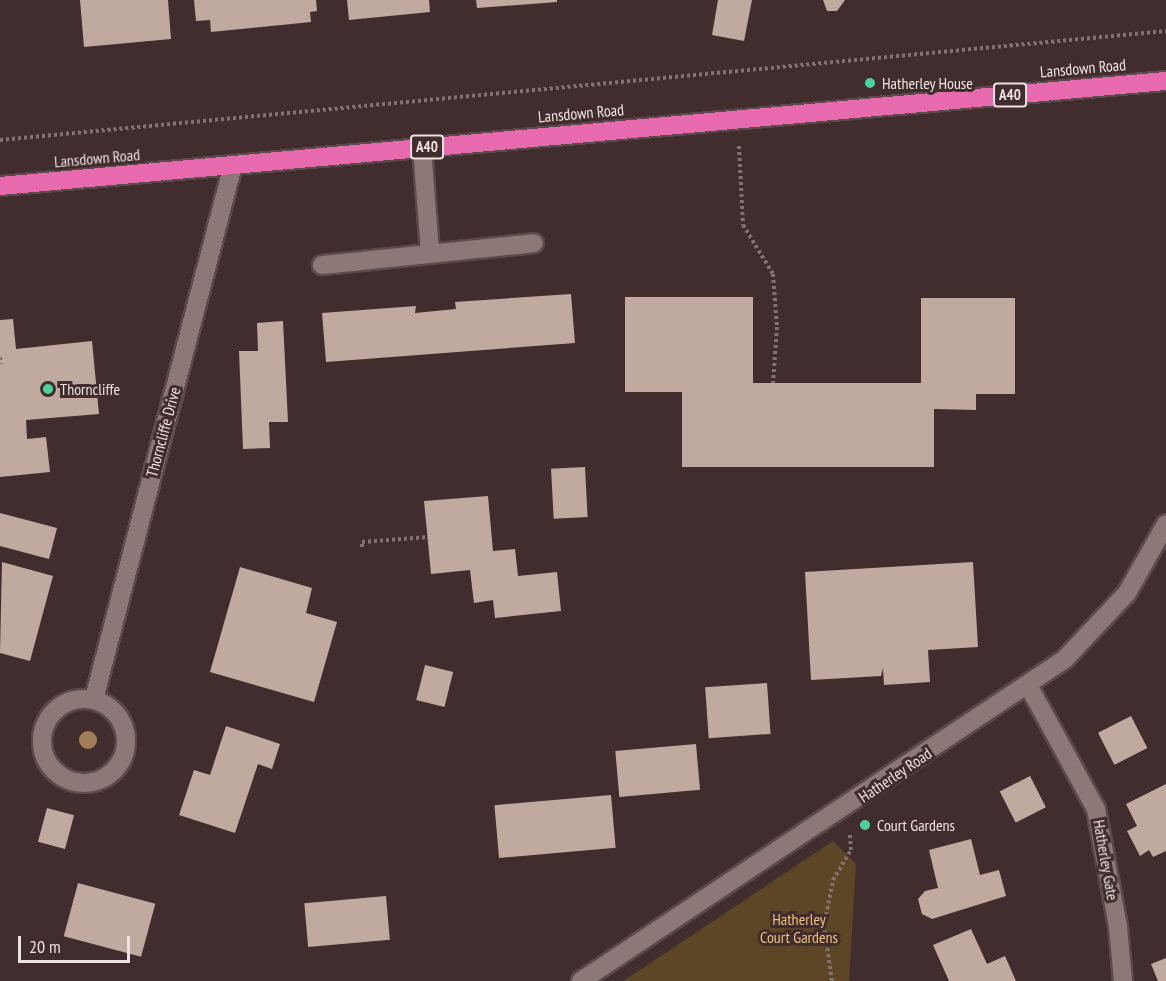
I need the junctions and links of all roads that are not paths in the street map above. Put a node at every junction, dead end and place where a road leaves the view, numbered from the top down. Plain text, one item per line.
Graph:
1 (1166, 81) edge
2 (422, 148) junction
3 (233, 165) junction
4 (0, 186) edge
5 (534, 243) dead end
6 (430, 251) junction
7 (322, 265) dead end
8 (1166, 524) edge
9 (1028, 685) junction
10 (94, 699) junction
11 (581, 981) edge
12 (1123, 981) edge

1 - 2 highway, Lansdown Road / A40
2 - 3 highway, Lansdown Road / A40
2 - 6 street
3 - 4 highway, Lansdown Road / A40
3 - 10 street, Thorncliffe Drive
5 - 6 street
6 - 7 street
8 - 9 street, Hatherley Road
9 - 11 street, Hatherley Road
9 - 12 street, Hatherley Gate
10 - 10 street

